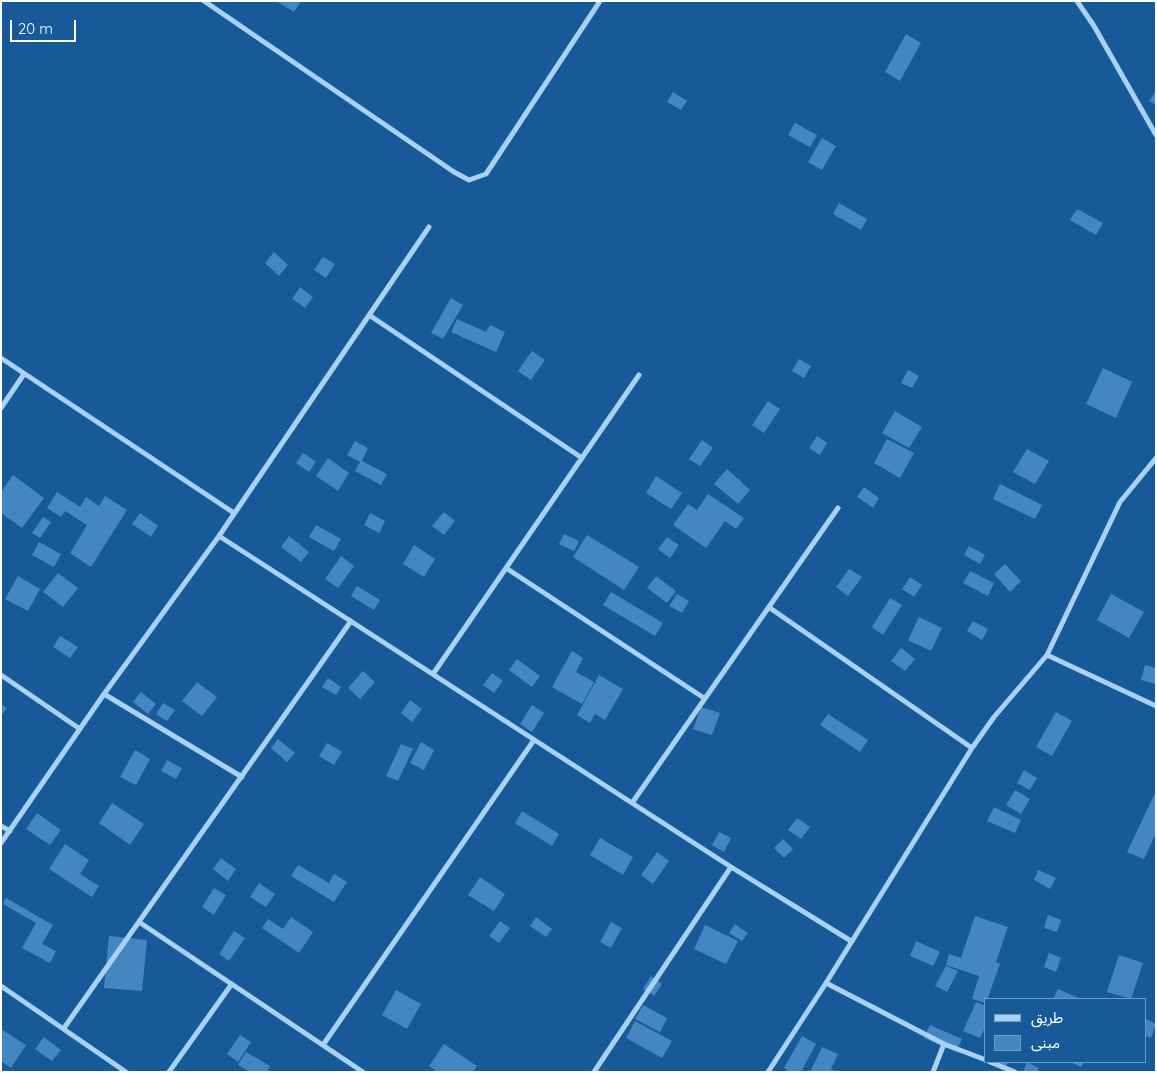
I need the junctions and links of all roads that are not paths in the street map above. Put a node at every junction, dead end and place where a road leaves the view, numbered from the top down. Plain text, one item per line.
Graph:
1 (204, 1) edge
2 (600, 1) edge
3 (1077, 1) edge
4 (1156, 135) edge
5 (429, 227) dead end
6 (369, 315) junction
7 (1, 358) edge
8 (24, 374) junction
9 (639, 375) dead end
10 (1, 408) edge
11 (582, 458) junction
12 (1156, 458) edge
13 (838, 508) dead end
14 (234, 513) junction
15 (220, 536) junction
16 (506, 568) junction
17 (770, 608) junction
18 (351, 621) junction
19 (1047, 655) junction
20 (433, 674) junction
21 (1, 676) edge
22 (104, 694) junction
23 (704, 698) junction
24 (1156, 706) edge
25 (80, 729) junction
26 (534, 740) junction
27 (972, 748) junction
28 (242, 777) junction
29 (632, 804) junction
30 (1, 826) edge
31 (10, 831) junction
32 (1, 843) edge
33 (731, 867) junction
34 (139, 922) junction
35 (851, 942) junction
36 (826, 983) junction
37 (231, 985) junction
38 (1, 986) edge
39 (64, 1028) junction
40 (944, 1044) junction
41 (323, 1045) junction
42 (984, 1059) edge
43 (993, 1063) edge
44 (126, 1072) edge
45 (169, 1072) edge
46 (363, 1072) edge
47 (594, 1072) edge
48 (768, 1072) edge
49 (934, 1072) edge
50 (1016, 1072) edge

1 - 2 street
3 - 4 street
5 - 6 street
6 - 11 street
6 - 14 street
7 - 8 street
8 - 10 street
8 - 14 street
9 - 11 street
11 - 16 street
12 - 19 street
13 - 17 street
14 - 15 street
15 - 18 street
15 - 22 street
16 - 20 street
16 - 23 street
17 - 23 street
17 - 27 street
18 - 20 street
18 - 28 street
19 - 24 street
19 - 27 street
20 - 26 street
21 - 25 street
22 - 25 street
22 - 28 street
23 - 29 street
25 - 31 street
26 - 29 street
26 - 41 street
27 - 35 street
28 - 34 street
29 - 33 street
30 - 31 street
31 - 32 street
33 - 35 street
33 - 47 street
34 - 37 street
34 - 39 street
35 - 36 street
36 - 40 street
36 - 48 street
37 - 41 street
37 - 45 street
38 - 39 street
39 - 44 street
40 - 42 street
40 - 49 street
41 - 46 street
43 - 50 street

